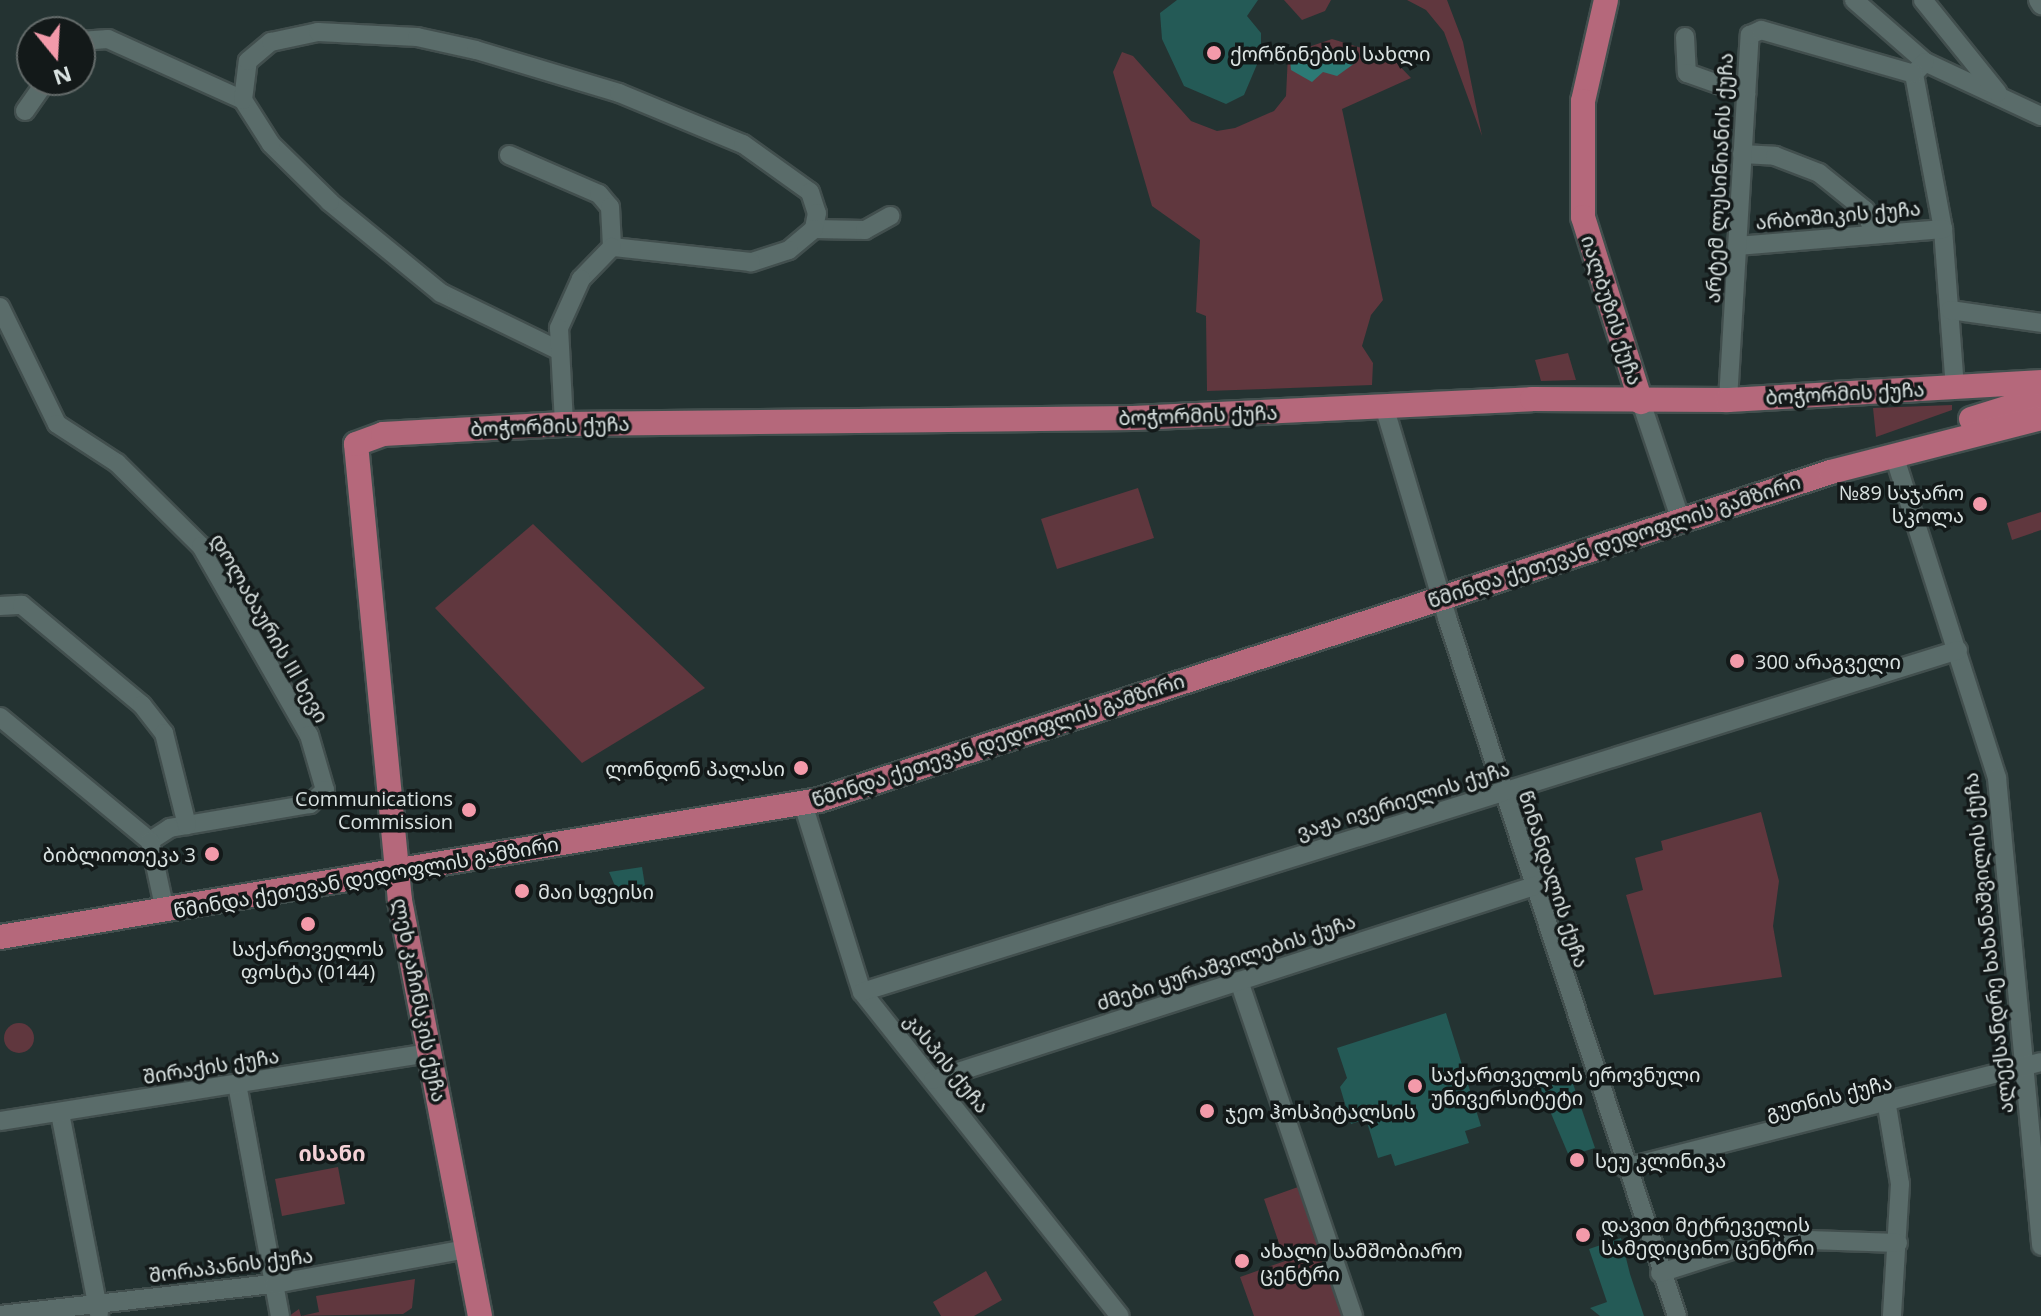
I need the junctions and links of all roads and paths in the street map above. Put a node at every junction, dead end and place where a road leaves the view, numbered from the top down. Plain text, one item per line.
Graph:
1 (1606, 0) edge
2 (1854, 0) edge
3 (1923, 0) edge
4 (1685, 37) dead end
5 (96, 40) edge
6 (1919, 68) junction
7 (1998, 93) junction
8 (1746, 94) junction
9 (36, 96) edge
10 (243, 100) junction
11 (25, 111) dead end
12 (2041, 116) edge
13 (1742, 154) junction
14 (509, 155) dead end
15 (890, 216) dead end
16 (814, 229) junction
17 (1943, 229) junction
18 (1874, 234) junction
19 (1737, 246) junction
20 (612, 247) junction
21 (0, 307) edge
22 (1950, 310) junction
23 (2041, 323) edge
24 (558, 350) junction
25 (2041, 382) edge
26 (1955, 387) junction
27 (2041, 397) edge
28 (1728, 400) junction
29 (1641, 402) junction
30 (1384, 406) junction
31 (2041, 418) edge
32 (564, 424) junction
33 (356, 444) joint
34 (1895, 458) junction
35 (1831, 472) junction
36 (1681, 521) junction
37 (1440, 596) junction
38 (0, 606) edge
39 (1958, 650) junction
40 (0, 717) edge
41 (1504, 791) junction
42 (803, 804) junction
43 (187, 825) junction
44 (150, 841) junction
45 (398, 872) junction
46 (1534, 886) junction
47 (165, 911) junction
48 (0, 937) edge
49 (1239, 981) junction
50 (862, 992) junction
51 (429, 1053) junction
52 (2032, 1064) edge
53 (933, 1080) junction
54 (237, 1084) junction
55 (1887, 1106) junction
56 (60, 1113) junction
57 (0, 1121) edge
58 (1625, 1168) junction
59 (1898, 1243) junction
60 (2041, 1246) edge
61 (467, 1249) junction
62 (1660, 1273) junction
63 (274, 1284) junction
64 (98, 1310) edge
65 (0, 1315) edge
66 (280, 1316) edge
67 (480, 1316) edge
68 (1120, 1316) edge
69 (1353, 1316) edge
70 (1677, 1316) edge
71 (1892, 1316) edge

1 - 29 main road, იალბუზის ქუჩა
2 - 6 street
3 - 7 street
4 - 8 street
5 - 10 street
6 - 7 street
6 - 8 street, არტემ ლუსინიანის ქუჩა
6 - 17 street
7 - 12 street
8 - 13 street, არტემ ლუსინიანის ქუჩა
9 - 11 street
10 - 16 street
10 - 24 street
13 - 18 street
13 - 19 street, არტემ ლუსინიანის ქუჩა
14 - 20 street
15 - 16 street
16 - 20 street
17 - 18 street, არბოშიკის ქუჩა
17 - 22 street
18 - 19 street, არბოშიკის ქუჩა
19 - 28 street, არტემ ლუსინიანის ქუჩა
20 - 24 street
21 - 43 street, დოლაბაურის III ხევი
22 - 23 street
22 - 26 street
24 - 32 street
25 - 26 main road, ბოჭორმის ქუჩა
26 - 28 main road, ბოჭორმის ქუჩა
27 - 35 main road, წმინდა ქეთევან დედოფლის გამზირი
28 - 29 main road, ბოჭორმის ქუჩა
29 - 30 main road, ბოჭორმის ქუჩა
29 - 36 street, იალბუზის ქუჩა
30 - 32 main road, ბოჭორმის ქუჩა
30 - 37 street, წინანდალის ქუჩა
31 - 34 main road, წმინდა ქეთევან დედოფლის გამზირი
32 - 33 main road, ბოჭორმის ქუჩა
33 - 45 main road, ლეხ კაჩინსკის ქუჩა
34 - 35 main road, წმინდა ქეთევან დედოფლის გამზირი
34 - 39 street, ალექსანდრე ხახანაშვილის ქუჩა
35 - 36 main road, წმინდა ქეთევან დედოფლის გამზირი
36 - 37 main road, წმინდა ქეთევან დედოფლის გამზირი
37 - 41 street, წინანდალის ქუჩა
37 - 42 main road, წმინდა ქეთევან დედოფლის გამზირი
38 - 43 street
39 - 41 street, ვაჟა ივერიელის ქუჩა
39 - 52 street, ალექსანდრე ხახანაშვილის ქუჩა
40 - 44 street
41 - 46 street, წინანდალის ქუჩა
41 - 50 street, ვაჟა ივერიელის ქუჩა
42 - 45 main road, წმინდა ქეთევან დედოფლის გამზირი
42 - 50 street, კასპის ქუჩა
43 - 44 street, დოლაბაურის III ხევი
44 - 47 street
45 - 47 main road, წმინდა ქეთევან დედოფლის გამზირი
45 - 51 main road, ლეხ კაჩინსკის ქუჩა
46 - 49 street, ძმები ყურაშვილების ქუჩა
46 - 58 street, წინანდალის ქუჩა
47 - 48 main road, წმინდა ქეთევან დედოფლის გამზირი
49 - 53 street, ძმები ყურაშვილების ქუჩა
49 - 69 street
50 - 53 street, კასპის ქუჩა
51 - 54 street, შირაქის ქუჩა
51 - 61 main road, ლეხ კაჩინსკის ქუჩა
52 - 55 street, გუთნის ქუჩა
52 - 60 street, ალექსანდრე ხახანაშვილის ქუჩა
53 - 68 street, კასპის ქუჩა
54 - 56 street, შირაქის ქუჩა
54 - 63 street
55 - 58 street, გუთნის ქუჩა
55 - 59 street
56 - 57 street, შირაქის ქუჩა
56 - 64 street
58 - 62 street, წინანდალის ქუჩა
59 - 62 street
59 - 71 street
61 - 63 street, შორაპანის ქუჩა
61 - 67 main road, ლეხ კაჩინსკის ქუჩა
62 - 70 street, წინანდალის ქუჩა
63 - 64 street, შორაპანის ქუჩა
63 - 66 street
64 - 65 street, შორაპანის ქუჩა

